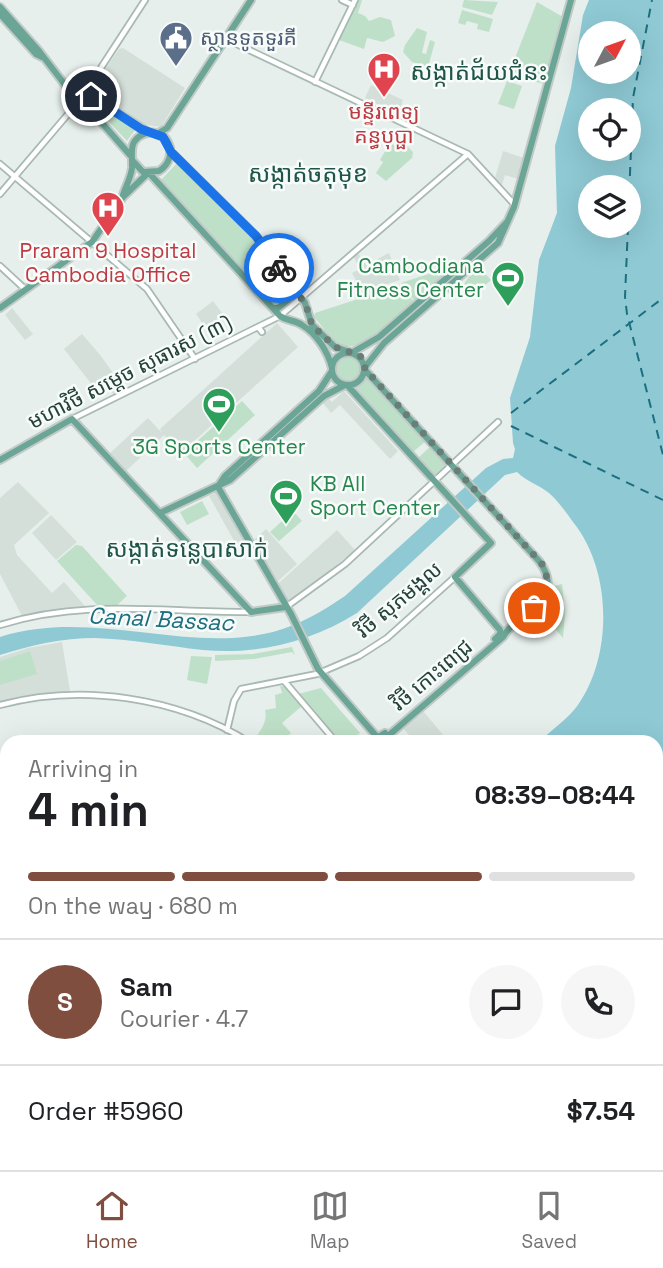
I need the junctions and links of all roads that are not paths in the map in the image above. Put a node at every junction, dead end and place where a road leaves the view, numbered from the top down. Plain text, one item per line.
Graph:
1 (145, 0) edge
2 (251, 0) edge
3 (342, 0) edge
4 (571, 0) edge
5 (354, 3) edge
6 (0, 7) edge
7 (0, 15) edge
8 (226, 39) junction
9 (42, 57) junction
10 (315, 82) junction
11 (82, 98) junction
12 (167, 128) junction
13 (154, 133) junction
14 (166, 140) junction
15 (171, 152) junction
16 (468, 154) junction
17 (131, 158) junction
18 (0, 163) edge
19 (148, 173) junction
20 (15, 176) junction
21 (0, 194) edge
22 (123, 197) junction
23 (514, 204) junction
24 (92, 242) junction
25 (0, 266) edge
26 (26, 290) junction
27 (295, 290) junction
28 (301, 298) junction
29 (421, 305) junction
30 (273, 308) junction
31 (0, 309) edge
32 (280, 316) junction
33 (258, 327) junction
34 (262, 332) dead end
35 (351, 352) junction
36 (195, 359) junction
37 (365, 368) junction
38 (332, 370) junction
39 (346, 385) junction
40 (72, 419) junction
41 (498, 422) dead end
42 (0, 460) edge
43 (452, 465) junction
44 (434, 481) junction
45 (218, 487) junction
46 (160, 513) junction
47 (455, 577) junction
48 (286, 607) junction
49 (251, 612) junction
50 (0, 625) edge
51 (319, 673) junction
52 (285, 682) junction
53 (0, 705) edge
54 (227, 730) junction
55 (236, 735) edge
56 (330, 735) edge
57 (371, 735) edge
58 (383, 735) edge
59 (383, 735) edge

1 - 11 street
2 - 8 main road
3 - 5 street
4 - 23 main road
5 - 10 street
6 - 9 main road
7 - 9 main road
8 - 10 street
8 - 12 main road
9 - 11 main road
10 - 16 street
11 - 13 main road
11 - 17 main road
11 - 20 street
12 - 13 main road
12 - 14 main road
13 - 14 main road
13 - 17 main road
14 - 15 main road
15 - 19 main road
15 - 27 main road
16 - 23 street
16 - 28 street, មហាវិថី សម្តេច សុធារស (៣)
17 - 19 main road
17 - 22 main road
18 - 20 street
19 - 22 main road
19 - 30 main road
20 - 21 street
20 - 24 street
22 - 24 main road
23 - 29 main road
24 - 26 main road
24 - 36 street
25 - 26 street
26 - 31 main road
27 - 28 main road
27 - 30 main road
28 - 32 street, មហាវិថី សម្តេច សុធារស (៣)
28 - 35 main road
29 - 35 main road
29 - 37 main road
30 - 32 main road
32 - 33 street, មហាវិថី សម្តេច សុធារស (៣)
32 - 38 main road
33 - 34 street
33 - 36 street, មហាវិថី សម្តេច សុធារស (៣)
35 - 37 main road
35 - 38 main road
36 - 40 street, មហាវិថី សម្តេច សុធារស (៣)
37 - 39 main road
37 - 43 main road
38 - 39 main road
38 - 45 main road
39 - 44 main road
39 - 45 main road
40 - 42 main road, មហាវិថី សម្តេច សុធារស (៣)
40 - 46 main road
41 - 43 street
43 - 44 street
43 - 58 main road, វិថី កោះពេជ្រ
44 - 47 main road, វិថី សុភមង្គល
44 - 48 street
45 - 46 main road
45 - 48 main road
46 - 49 main road
47 - 51 street, វិថី សុភមង្គល
47 - 59 main road, វិថី កោះពេជ្រ
48 - 49 main road
48 - 51 main road
49 - 50 street
51 - 52 street, វិថី សុភមង្គល
51 - 57 main road
52 - 54 street, វិថី សុភមង្គល
52 - 56 street
53 - 54 street
54 - 55 street

